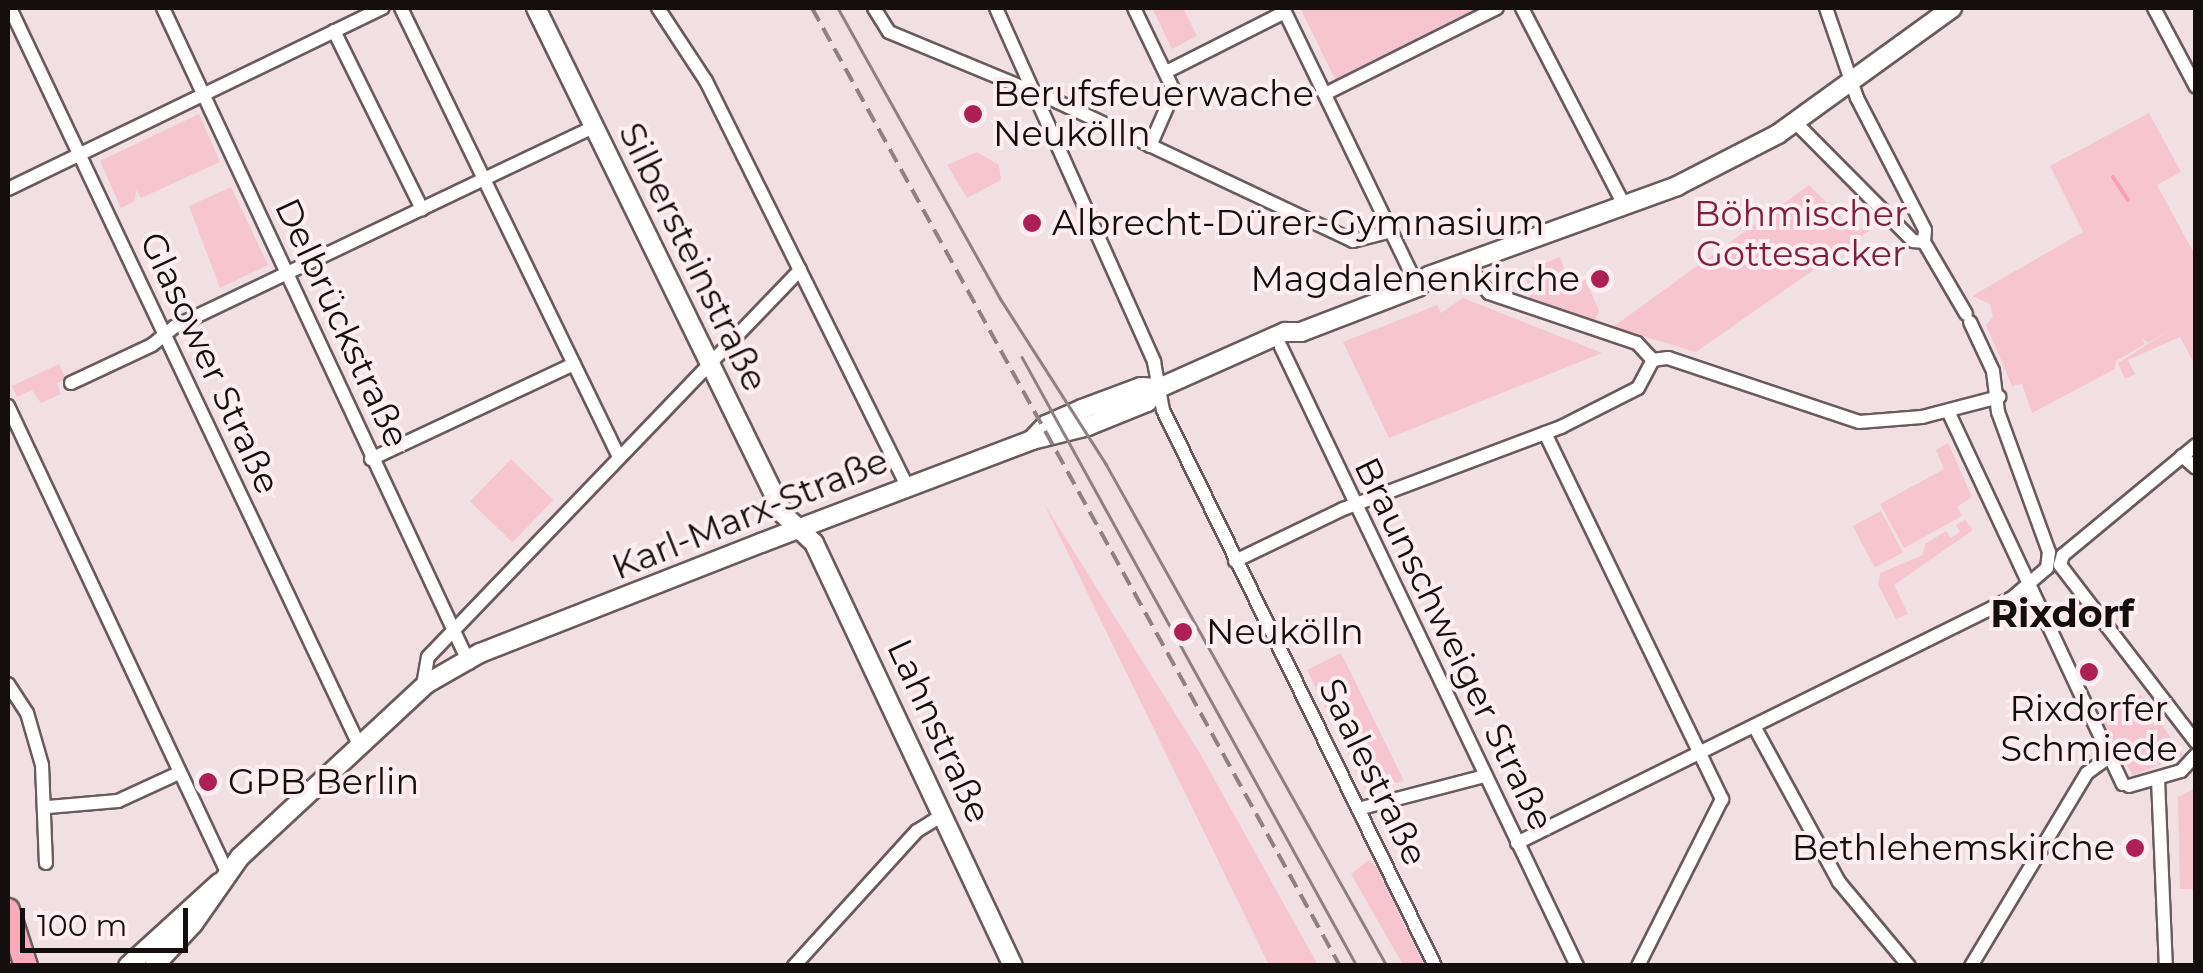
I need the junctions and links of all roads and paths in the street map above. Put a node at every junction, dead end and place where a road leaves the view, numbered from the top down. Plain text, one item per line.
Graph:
1 (10, 8) edge
2 (163, 8) edge
3 (383, 8) edge
4 (400, 8) edge
5 (536, 8) edge
6 (658, 8) edge
7 (874, 8) edge
8 (996, 8) edge
9 (1134, 8) edge
10 (1497, 8) edge
11 (1522, 8) edge
12 (1826, 8) edge
13 (1952, 8) edge
14 (2154, 8) edge
15 (1284, 10) edge
16 (362, 12) edge
17 (334, 31) junction
18 (1166, 72) junction
19 (1853, 77) junction
20 (2196, 87) edge
21 (204, 94) junction
22 (1324, 94) junction
23 (1039, 95) junction
24 (1797, 118) junction
25 (594, 127) junction
26 (1150, 146) junction
27 (79, 154) junction
28 (484, 180) junction
29 (8, 189) edge
30 (1625, 206) junction
31 (422, 209) junction
32 (1392, 231) junction
33 (1924, 242) junction
34 (1501, 254) junction
35 (800, 270) junction
36 (1472, 272) junction
37 (286, 274) junction
38 (1418, 287) junction
39 (780, 290) junction
40 (812, 294) junction
41 (163, 336) junction
42 (1274, 346) junction
43 (1652, 360) junction
44 (574, 364) junction
45 (709, 364) junction
46 (71, 384) dead end
47 (1159, 388) junction
48 (1999, 397) junction
49 (8, 406) edge
50 (1941, 412) junction
51 (1545, 433) junction
52 (2196, 445) edge
53 (2182, 456) junction
54 (619, 457) junction
55 (371, 459) junction
56 (2196, 468) edge
57 (907, 486) junction
58 (1354, 506) junction
59 (800, 528) junction
60 (1236, 562) junction
61 (2054, 570) junction
62 (2029, 586) junction
63 (453, 631) junction
64 (469, 662) junction
65 (8, 684) edge
66 (423, 686) junction
67 (8, 707) edge
68 (26, 713) junction
69 (1754, 726) junction
70 (2196, 742) edge
71 (358, 743) junction
72 (1700, 753) junction
73 (2196, 755) edge
74 (2106, 759) junction
75 (179, 773) junction
76 (1485, 776) junction
77 (2158, 779) junction
78 (48, 807) junction
79 (1358, 809) junction
80 (943, 815) junction
81 (1517, 843) junction
82 (46, 863) dead end
83 (223, 877) junction
84 (8, 910) edge
85 (149, 960) edge
86 (1907, 965) edge
87 (26, 966) edge
88 (794, 966) edge
89 (1012, 966) edge
90 (1435, 966) edge
91 (1576, 966) edge
92 (1638, 966) edge
93 (1971, 966) edge
94 (2166, 966) edge

1 - 27 street, Glasower Straße
2 - 21 street, Delbrückstraße
3 - 16 street
4 - 28 street
5 - 25 main road, Silbersteinstraße
6 - 35 street
7 - 23 street
8 - 23 street, Saalestraße
9 - 18 street
10 - 22 street
11 - 30 street
12 - 19 street
13 - 19 main road, Karl-Marx-Straße
14 - 20 street
15 - 18 street
15 - 22 street
16 - 17 street
17 - 21 street
17 - 31 street
18 - 26 street
19 - 24 main road, Karl-Marx-Straße
19 - 33 street
21 - 27 street
21 - 37 street, Delbrückstraße
22 - 32 street
23 - 26 street
23 - 47 street, Saalestraße
24 - 30 main road, Karl-Marx-Straße
24 - 33 street
25 - 28 street
25 - 45 main road, Silbersteinstraße
26 - 32 street
27 - 29 street
27 - 41 street, Glasower Straße
28 - 31 street
28 - 44 street
30 - 34 main road, Karl-Marx-Straße
31 - 37 street
32 - 38 street
33 - 48 street
34 - 36 main road, Karl-Marx-Straße
34 - 38 main road, Karl-Marx-Straße
35 - 39 street, Karl-Marx-Straße
35 - 40 street
36 - 38 main road, Karl-Marx-Straße
36 - 43 street
37 - 41 street
37 - 55 street, Delbrückstraße
38 - 42 main road, Karl-Marx-Straße
39 - 40 street
39 - 45 street, Karl-Marx-Straße
40 - 57 street
41 - 46 street
41 - 71 street, Glasower Straße
42 - 47 main road, Karl-Marx-Straße
42 - 58 street, Braunschweiger Straße
43 - 50 street
43 - 51 street
44 - 54 street
44 - 55 street
45 - 54 street, Karl-Marx-Straße
45 - 59 main road, Silbersteinstraße
47 - 57 main road, Karl-Marx-Straße
47 - 60 street, Saalestraße
48 - 50 street
48 - 61 street
49 - 75 street
50 - 62 street
51 - 58 street
51 - 72 street
52 - 53 street
53 - 56 street
53 - 61 street
54 - 63 street, Karl-Marx-Straße
55 - 63 street, Delbrückstraße
57 - 59 main road, Karl-Marx-Straße
58 - 60 street
58 - 76 street, Braunschweiger Straße
59 - 64 main road, Karl-Marx-Straße
59 - 80 main road, Lahnstraße
60 - 79 street, Saalestraße
61 - 62 street
61 - 70 street
62 - 69 street
62 - 74 street
63 - 64 street, Delbrückstraße
63 - 66 street, Karl-Marx-Straße
64 - 66 main road, Karl-Marx-Straße
65 - 68 street
66 - 71 main road, Karl-Marx-Straße
67 - 68 street
68 - 78 street
69 - 72 street
69 - 86 street
71 - 83 main road, Karl-Marx-Straße
72 - 81 street
72 - 92 street
73 - 77 street
74 - 77 street
74 - 93 street
75 - 78 street
75 - 83 street
76 - 79 street
76 - 81 street, Braunschweiger Straße
77 - 94 street
78 - 82 street
79 - 90 street, Saalestraße
80 - 88 street
80 - 89 main road, Lahnstraße
81 - 91 street, Braunschweiger Straße
83 - 85 main road, Karl-Marx-Straße
84 - 87 highway

